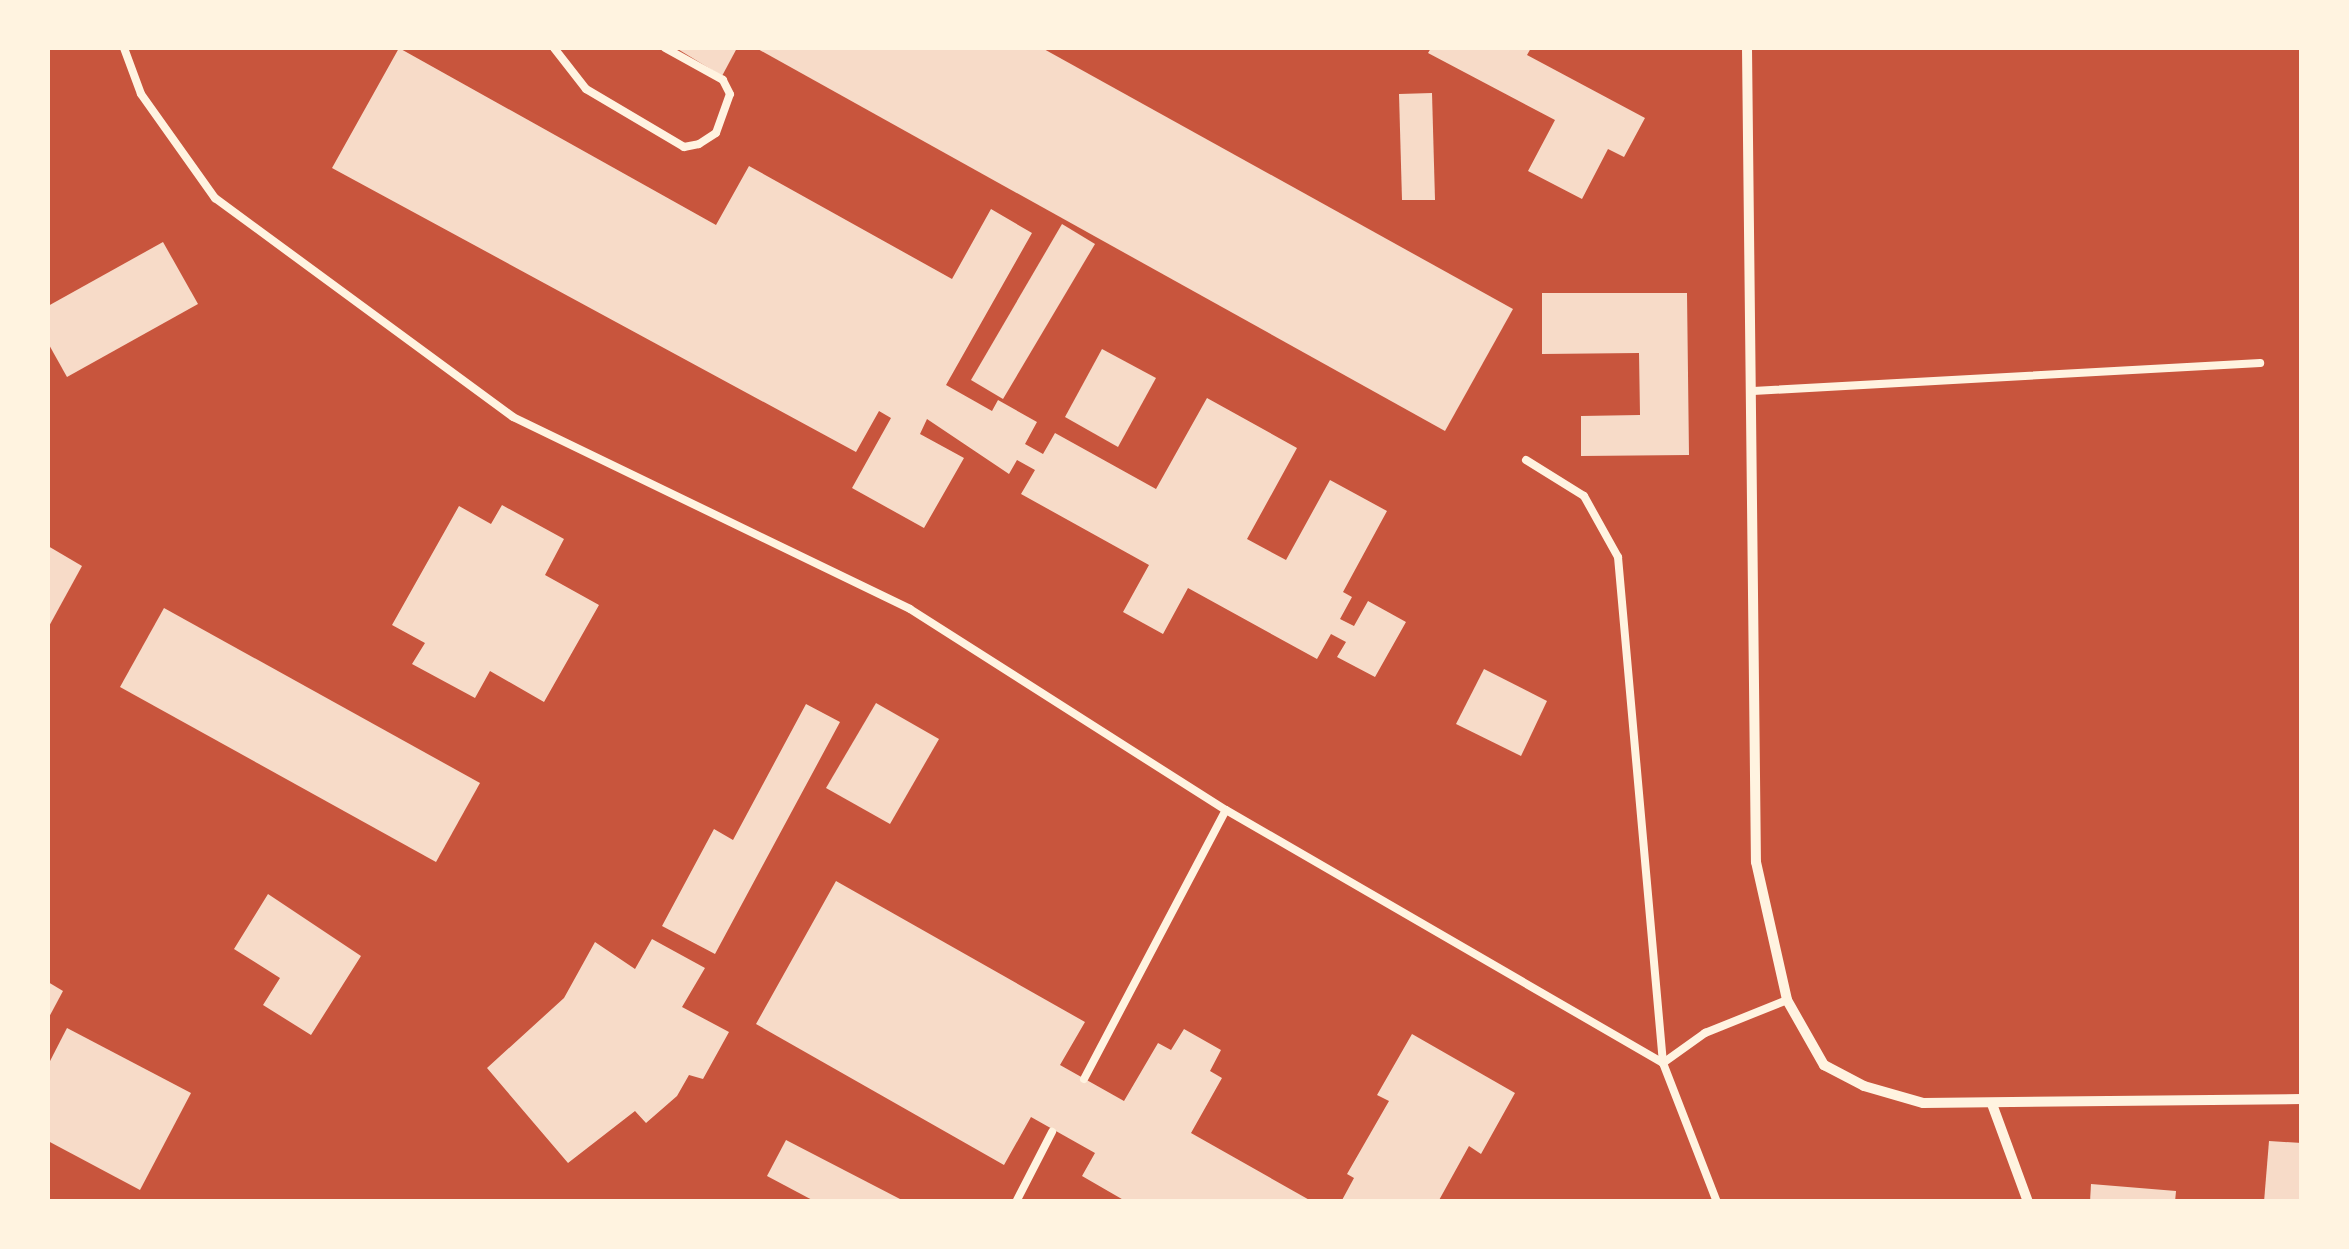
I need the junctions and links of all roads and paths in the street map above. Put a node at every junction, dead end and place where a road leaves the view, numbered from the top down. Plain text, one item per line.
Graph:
1 (124, 48) edge
2 (554, 48) edge
3 (665, 48) edge
4 (1748, 48) edge
5 (2260, 362) dead end
6 (1753, 392) junction
7 (1526, 460) dead end
8 (1226, 810) junction
9 (1787, 1000) junction
10 (1664, 1062) junction
11 (1084, 1080) dead end
12 (2302, 1100) edge
13 (1992, 1104) junction
14 (1052, 1132) dead end
15 (1016, 1202) edge
16 (1717, 1202) edge
17 (2028, 1202) edge

1 - 8 lane
2 - 3 lane
4 - 6 street
5 - 6 lane
6 - 9 street
7 - 10 lane
8 - 10 lane
8 - 11 lane
9 - 10 lane
9 - 13 street
10 - 16 lane
12 - 13 street
13 - 17 street
14 - 15 lane

